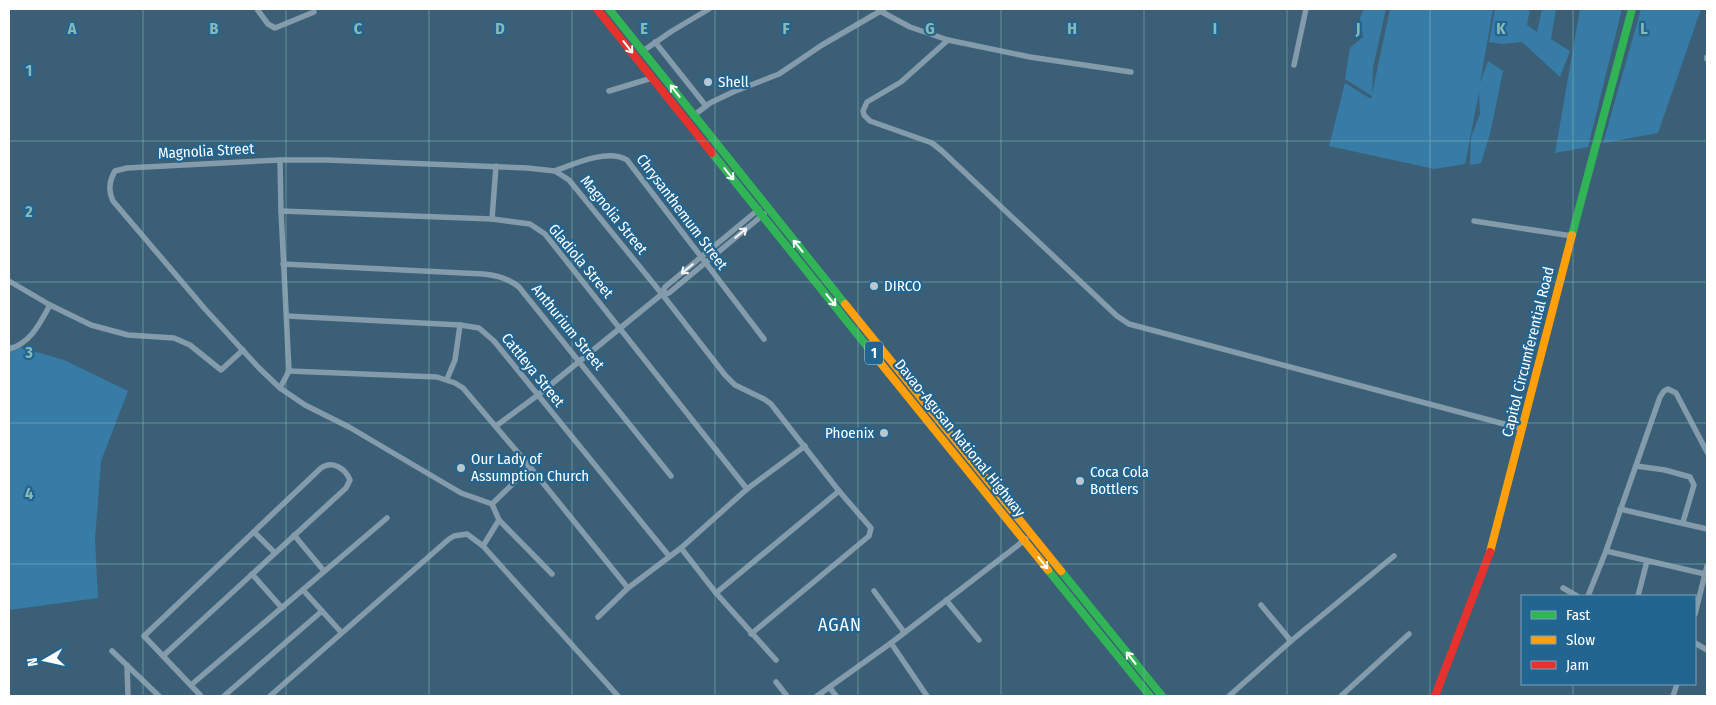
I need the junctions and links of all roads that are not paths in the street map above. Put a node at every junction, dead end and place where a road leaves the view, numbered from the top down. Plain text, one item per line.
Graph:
1 (257, 9) edge
2 (598, 9) edge
3 (609, 9) edge
4 (709, 9) edge
5 (1306, 9) edge
6 (1632, 9) edge
7 (882, 10) edge
8 (314, 12) dead end
9 (948, 40) junction
10 (655, 42) junction
11 (643, 51) junction
12 (1294, 66) dead end
13 (1131, 72) dead end
14 (652, 78) junction
15 (609, 91) dead end
16 (706, 106) junction
17 (694, 115) junction
18 (686, 121) junction
19 (280, 160) junction
20 (496, 166) junction
21 (554, 171) junction
22 (767, 207) junction
23 (280, 211) junction
24 (760, 213) junction
25 (492, 219) junction
26 (1474, 221) dead end
27 (1572, 236) junction
28 (700, 258) junction
29 (283, 264) junction
30 (705, 264) junction
31 (9, 281) edge
32 (662, 294) junction
33 (50, 304) junction
34 (286, 316) junction
35 (460, 325) junction
36 (620, 328) junction
37 (764, 339) dead end
38 (9, 349) edge
39 (243, 350) junction
40 (578, 360) junction
41 (289, 371) junction
42 (447, 379) junction
43 (280, 388) junction
44 (538, 394) junction
45 (496, 426) junction
46 (1522, 429) junction
47 (804, 446) junction
48 (1707, 452) edge
49 (1636, 466) junction
50 (530, 467) junction
51 (671, 476) dead end
52 (747, 489) junction
53 (839, 491) junction
54 (492, 504) junction
55 (1620, 509) junction
56 (387, 518) dead end
57 (499, 520) junction
58 (1683, 522) junction
59 (1707, 529) edge
60 (254, 532) junction
61 (1031, 534) junction
62 (294, 535) junction
63 (1024, 540) junction
64 (482, 546) junction
65 (681, 548) junction
66 (1606, 551) junction
67 (275, 553) junction
68 (669, 556) junction
69 (1394, 556) dead end
70 (1647, 561) junction
71 (1707, 566) edge
72 (324, 571) junction
73 (252, 574) junction
74 (552, 574) dead end
75 (1705, 574) junction
76 (628, 588) junction
77 (1563, 588) dead end
78 (302, 590) junction
79 (874, 591) dead end
80 (716, 593) junction
81 (1575, 595) edge
82 (1588, 595) edge
83 (1638, 595) edge
84 (946, 600) junction
85 (1261, 605) dead end
86 (282, 608) junction
87 (1696, 610) edge
88 (322, 612) junction
89 (598, 617) dead end
90 (341, 632) junction
91 (904, 632) junction
92 (751, 634) junction
93 (1409, 634) dead end
94 (979, 640) dead end
95 (1291, 641) junction
96 (891, 643) junction
97 (1696, 644) edge
98 (1707, 650) edge
99 (112, 651) dead end
100 (163, 656) junction
101 (776, 660) dead end
102 (128, 665) junction
103 (136, 675) junction
104 (127, 681) junction
105 (776, 682) dead end
106 (191, 685) junction
107 (830, 688) junction
108 (128, 696) edge
109 (158, 696) edge
110 (201, 696) edge
111 (224, 696) edge
112 (270, 696) edge
113 (618, 696) edge
114 (787, 696) edge
115 (817, 696) edge
116 (836, 696) edge
117 (927, 696) edge
118 (1150, 696) edge
119 (1162, 696) edge
120 (1229, 696) edge
121 (1341, 696) edge
122 (1434, 696) edge

1 - 8 street
2 -> 14 main road, Davao-Agusan National Highway / 1
3 - 11 main road, Davao-Agusan National Highway / 1
4 - 10 street
5 - 12 street
6 - 27 main road, Capitol Circumferential Road
7 - 9 street
7 - 16 street
9 - 13 street
9 - 46 street
10 - 11 street
10 - 16 street
17 -> 11 main road, Davao-Agusan National Highway / 1
14 - 15 street
14 - 18 main road, Davao-Agusan National Highway / 1
16 - 17 street
17 - 18 street
17 - 22 main road, Davao-Agusan National Highway / 1
18 -> 24 main road, Davao-Agusan National Highway / 1
19 - 20 street, Magnolia Street
19 - 23 street
19 - 39 street, Magnolia Street
20 - 21 street, Magnolia Street
20 - 25 street
21 - 28 street, Chrysanthemum Street
21 - 32 street, Magnolia Street
22 - 24 street
61 -> 22 main road, Davao-Agusan National Highway / 1
23 - 25 street, Gladiola Street
23 - 29 street
24 - 28 street
30 -> 24 street
24 -> 63 main road, Davao-Agusan National Highway / 1
25 - 36 street, Gladiola Street
26 - 27 street
27 - 46 main road, Capitol Circumferential Road
28 - 30 street, Chrysanthemum Street
28 -> 32 street
29 - 34 street
29 - 40 street, Anthurium Street
30 - 32 street
30 - 37 street, Chrysanthemum Street
31 - 33 street
32 - 36 street
32 - 47 street, Magnolia Street
33 - 38 street
33 - 39 street
34 - 35 street, Cattleya Street
34 - 41 street
35 - 42 street
35 - 44 street, Cattleya Street
36 - 40 street
36 - 52 street, Gladiola Street
39 - 43 street
40 - 44 street
40 - 51 street, Anthurium Street
41 - 42 street
41 - 43 street
42 - 45 street
43 - 54 street
44 - 45 street
44 - 68 street, Cattleya Street
45 - 50 street
46 - 122 main road, Capitol Circumferential Road
47 - 52 street
47 - 53 street, Magnolia Street
48 - 49 street
49 - 55 street
49 - 58 street
50 - 54 street
50 - 76 street
52 - 65 street
53 - 80 street
53 - 92 street, Magnolia Street
54 - 57 street
55 - 58 street
55 - 66 street
56 - 72 street
57 - 64 street
57 - 74 street
58 - 59 street
60 - 62 street
60 - 67 street
60 - 100 street
61 - 63 street
119 -> 61 main road, Davao-Agusan National Highway / 1
62 - 67 street
62 - 72 street
63 - 84 street
63 -> 118 main road, Davao-Agusan National Highway / 1
64 - 90 street
64 - 113 street
65 - 68 street
65 - 80 street
66 - 70 street
66 - 82 street
67 - 73 street
68 - 76 street
69 - 95 street
70 - 75 street
70 - 83 street
71 - 75 street
72 - 78 street
73 - 86 street
73 - 100 street
75 - 87 street
76 - 89 street
77 - 81 street
78 - 86 street
78 - 88 street
79 - 91 street
80 - 92 street
84 - 91 street
84 - 94 street
85 - 95 street
86 - 106 street
88 - 90 street
88 - 111 street
90 - 112 street
91 - 96 street
92 - 101 street
93 - 121 street
95 - 120 street
96 - 107 street
96 - 117 street
97 - 98 street
99 - 102 street
100 - 106 street
102 - 103 street
102 - 104 street
103 - 104 street
103 - 109 street
104 - 108 street
105 - 114 street
106 - 110 street
107 - 115 street
107 - 116 street

